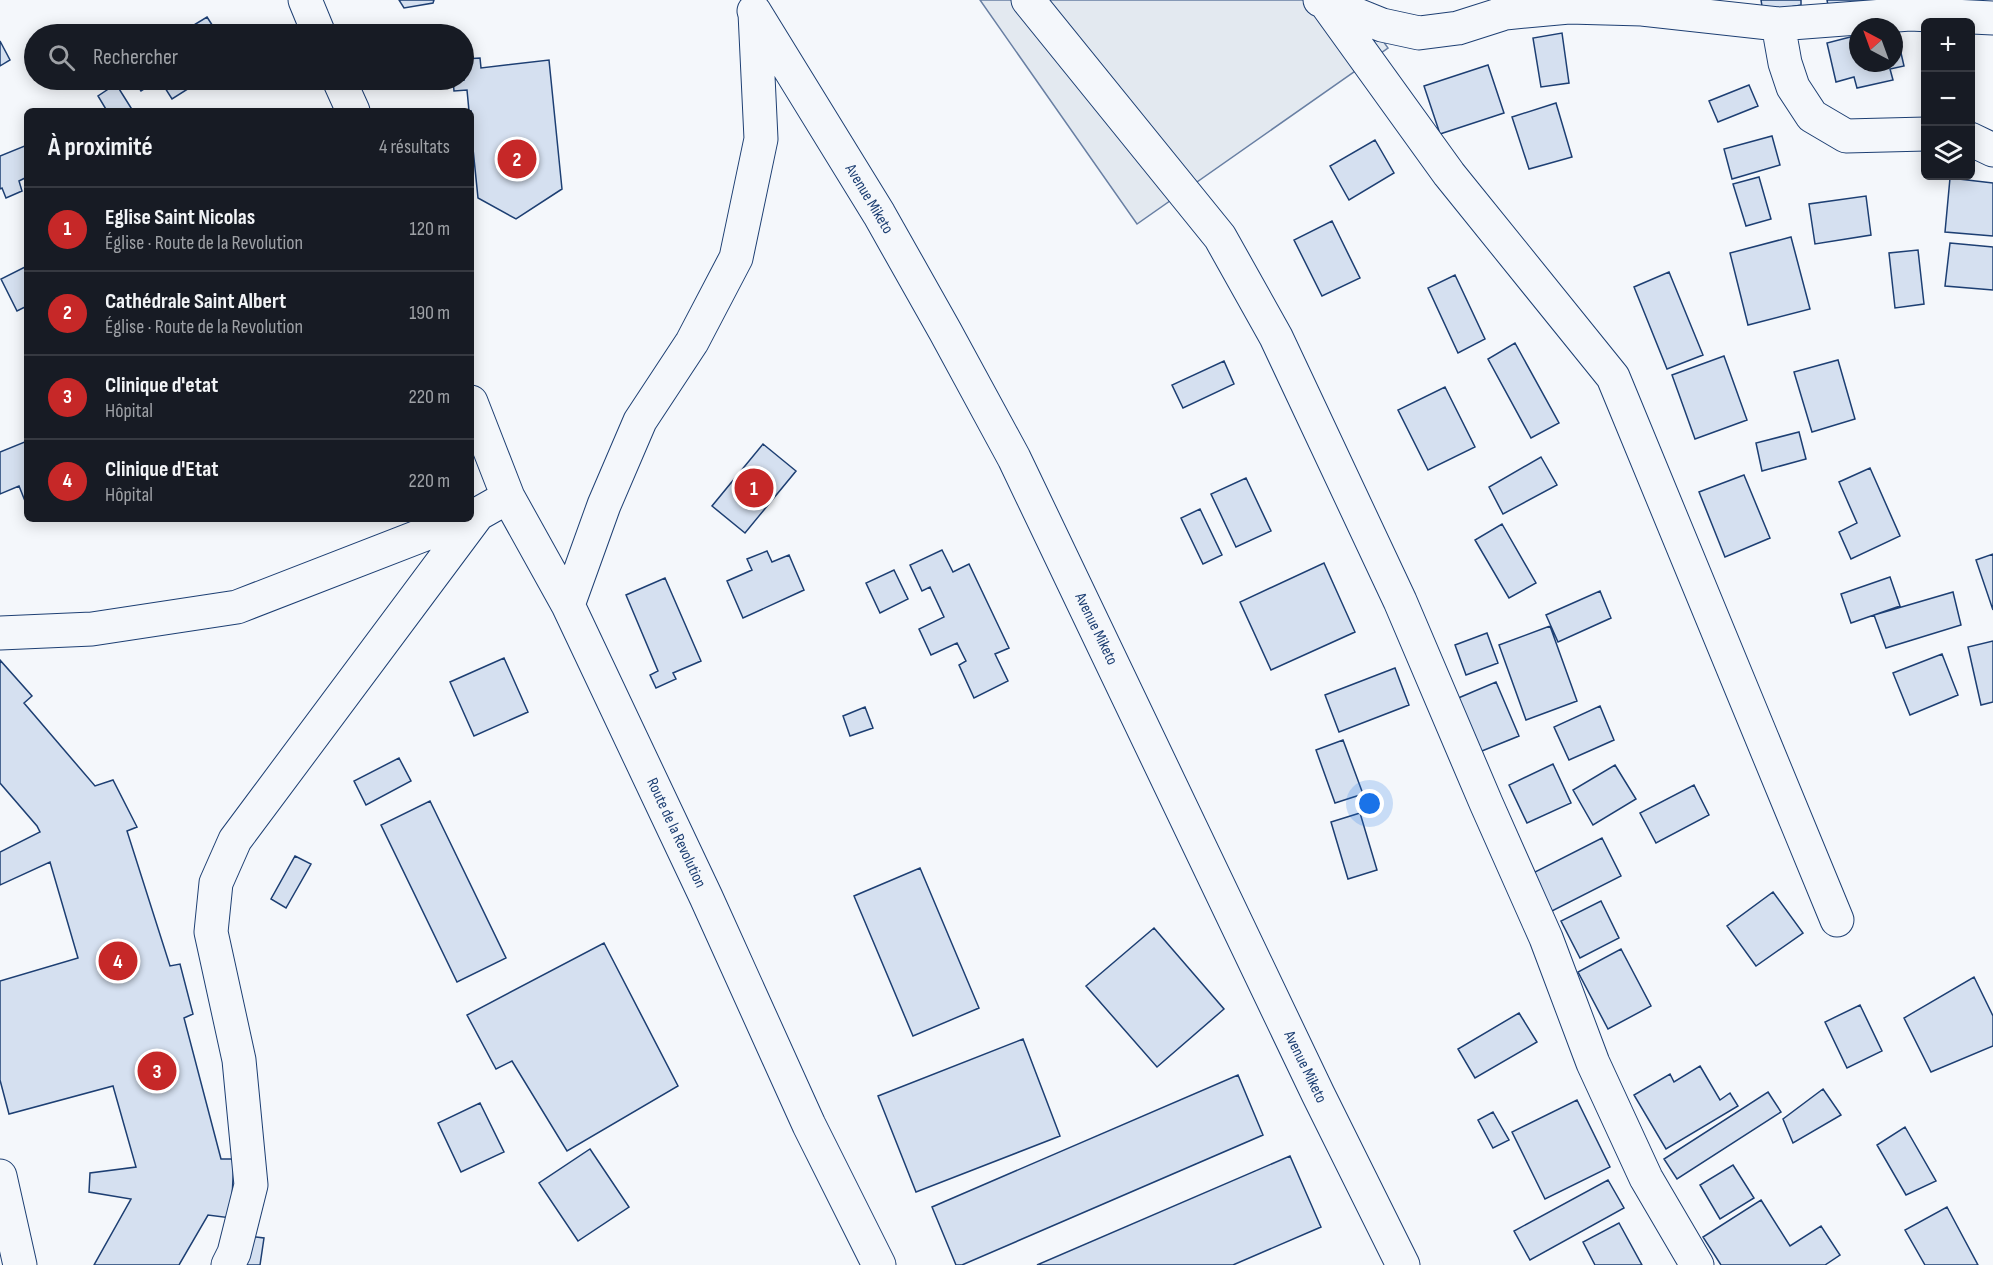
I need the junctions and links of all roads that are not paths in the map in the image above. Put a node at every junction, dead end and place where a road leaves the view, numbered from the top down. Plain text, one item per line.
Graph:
1 (305, 0) edge
2 (1028, 0) edge
3 (1322, 1) edge
4 (752, 5) edge
5 (1993, 18) edge
6 (316, 24) edge
7 (1778, 24) junction
8 (344, 90) edge
9 (352, 108) edge
10 (1921, 134) edge
11 (1975, 142) edge
12 (1993, 150) edge
13 (474, 410) edge
14 (508, 497) junction
15 (474, 514) edge
16 (456, 522) edge
17 (467, 522) edge
18 (568, 605) junction
19 (0, 633) edge
20 (1837, 920) dead end
21 (0, 1176) edge
22 (20, 1265) edge
23 (228, 1265) edge
24 (879, 1265) edge
25 (1403, 1265) edge
26 (1697, 1265) edge

1 - 6 street
2 - 26 street
3 - 7 street
3 - 20 street
4 - 18 street
4 - 25 street, Avenue Miketo
5 - 7 street
7 - 10 street
8 - 9 street
11 - 12 street
13 - 14 street, Route de la Revolution
14 - 15 street
14 - 18 street, Route de la Revolution
16 - 19 street
17 - 23 street
18 - 24 street, Route de la Revolution
21 - 22 street

